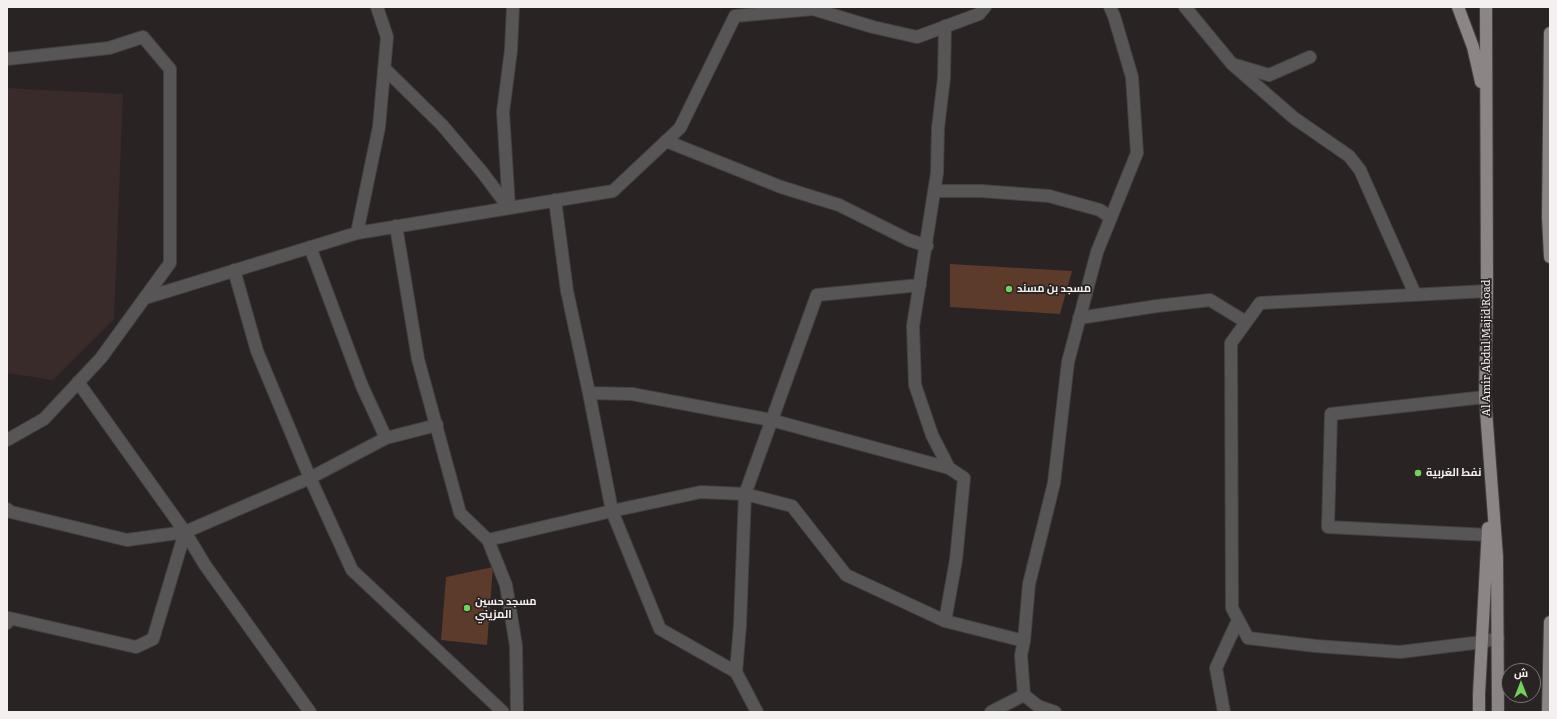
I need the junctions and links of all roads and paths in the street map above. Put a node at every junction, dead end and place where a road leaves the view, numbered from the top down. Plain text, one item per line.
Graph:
1 (377, 7) edge
2 (513, 7) edge
3 (985, 7) edge
4 (1110, 7) edge
5 (1185, 7) edge
6 (1458, 7) edge
7 (1486, 7) edge
8 (734, 11) edge
9 (945, 26) junction
10 (1550, 33) edge
11 (1310, 57) dead end
12 (7, 59) edge
13 (1232, 64) junction
14 (384, 68) junction
15 (1487, 104) junction
16 (666, 141) junction
17 (934, 191) junction
18 (556, 200) junction
19 (509, 208) junction
20 (1549, 214) edge
21 (1111, 218) junction
22 (396, 226) junction
23 (357, 233) junction
24 (926, 246) junction
25 (310, 247) junction
26 (1550, 257) edge
27 (234, 270) junction
28 (920, 286) junction
29 (1487, 290) junction
30 (1415, 294) junction
31 (144, 298) junction
32 (1079, 318) junction
33 (1246, 322) junction
34 (78, 382) junction
35 (589, 393) junction
36 (1485, 397) junction
37 (771, 420) junction
38 (436, 425) junction
39 (386, 438) junction
40 (7, 440) edge
41 (949, 468) junction
42 (310, 478) junction
43 (745, 494) junction
44 (7, 509) edge
45 (612, 511) junction
46 (185, 532) junction
47 (1488, 535) junction
48 (488, 540) junction
49 (1238, 620) junction
50 (945, 621) junction
51 (1550, 622) edge
52 (7, 623) edge
53 (1498, 638) junction
54 (1024, 642) junction
55 (1482, 642) junction
56 (736, 672) junction
57 (1024, 695) junction
58 (310, 712) edge
59 (503, 712) edge
60 (517, 712) edge
61 (757, 712) edge
62 (991, 712) edge
63 (1055, 712) edge
64 (1224, 712) edge
65 (1479, 712) edge
66 (1498, 712) edge
67 (1548, 712) edge

1 - 14 street
2 - 19 street
3 - 9 street
4 - 21 street
5 - 13 street
6 - 15 main road
7 - 15 main road, Al Amir Abdul Majid Road
8 - 9 street
8 - 16 street
9 - 17 street
10 - 20 main road
11 - 13 street
12 - 31 street
13 - 30 street
14 - 19 street
14 - 23 street
15 - 29 main road, Al Amir Abdul Majid Road
16 - 18 street
16 - 24 street
17 - 21 street
17 - 24 street
18 - 19 street
18 - 35 street
19 - 22 street
20 - 26 main road
21 - 32 street
22 - 23 street
22 - 38 street
23 - 25 street
24 - 28 street
25 - 27 street
25 - 39 street
27 - 31 street
27 - 42 street
28 - 37 street
28 - 41 street
29 - 30 street
29 - 36 main road, Al Amir Abdul Majid Road
30 - 33 street
31 - 34 street
32 - 33 street
32 - 54 street
33 - 49 street
34 - 40 street
34 - 46 street
35 - 37 street
35 - 45 street
36 - 47 main road
36 - 47 street
36 - 53 main road, Al Amir Abdul Majid Road
37 - 41 street
37 - 43 street
38 - 39 street
38 - 48 street
39 - 42 street
41 - 50 street
42 - 46 street
42 - 59 street
43 - 45 street
43 - 50 street
43 - 56 street
44 - 46 street
45 - 48 street
45 - 56 street
46 - 52 street
46 - 58 street
47 - 55 main road
48 - 60 street
49 - 55 street
49 - 64 street
50 - 54 street
51 - 67 main road
53 - 55 street
53 - 66 main road, Al Amir Abdul Majid Road
54 - 57 street
55 - 65 main road
56 - 61 street
57 - 62 street
57 - 63 street

